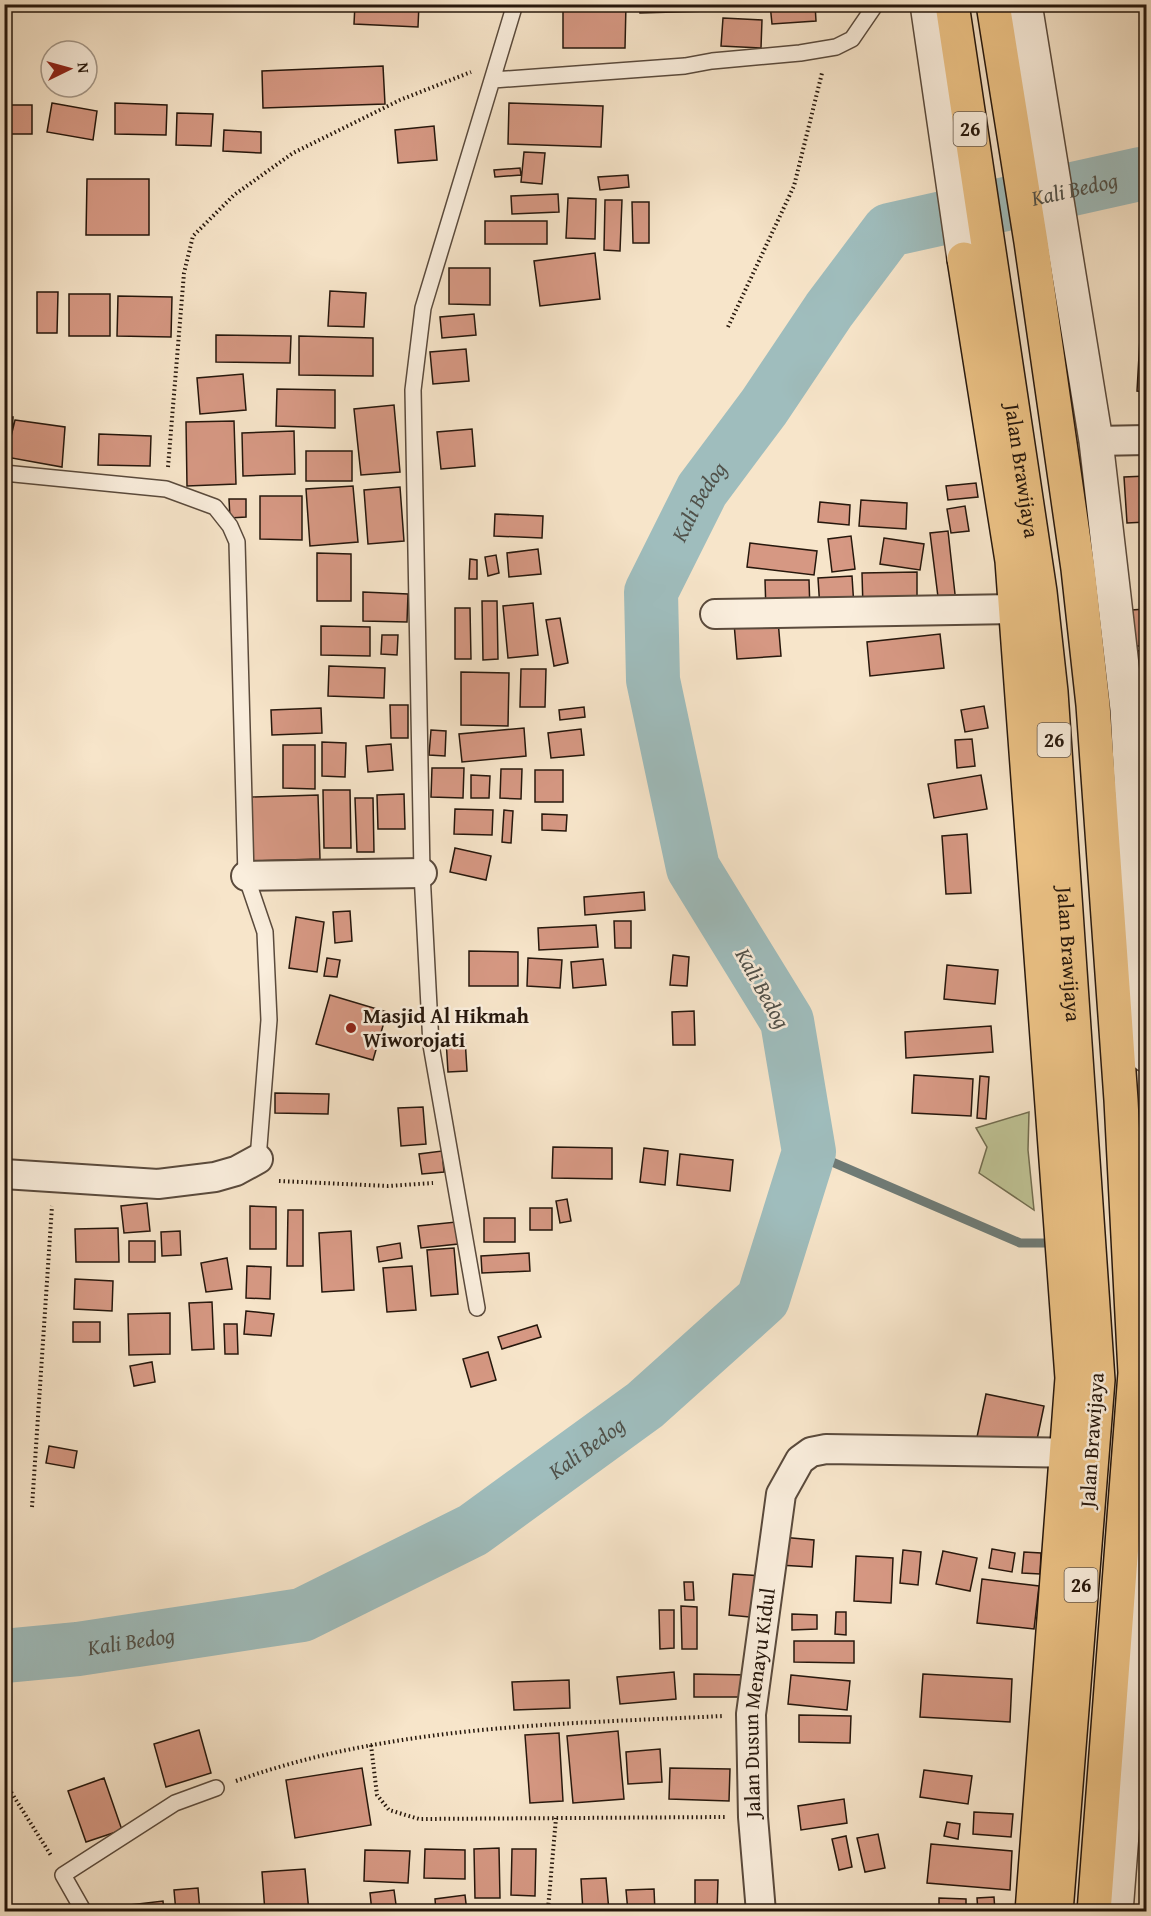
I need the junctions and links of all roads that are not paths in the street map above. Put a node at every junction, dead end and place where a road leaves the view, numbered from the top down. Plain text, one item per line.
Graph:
1 (515, 4) edge
2 (876, 4) edge
3 (952, 4) edge
4 (993, 4) edge
5 (1025, 4) edge
6 (927, 5) edge
7 (493, 80) junction
8 (976, 257) junction
9 (1146, 440) edge
10 (1096, 441) junction
11 (4, 473) edge
12 (1015, 609) junction
13 (715, 614) dead end
14 (1137, 707) edge
15 (422, 873) junction
16 (246, 876) junction
17 (1106, 888) junction
18 (1064, 891) junction
19 (1146, 1055) edge
20 (1134, 1099) edge
21 (1068, 1138) junction
22 (258, 1159) joint
23 (4, 1174) edge
24 (477, 1308) dead end
25 (1079, 1453) junction
26 (1146, 1523) edge
27 (216, 1788) road end
28 (84, 1911) edge
29 (761, 1911) edge
30 (1032, 1911) edge
31 (1056, 1911) edge
32 (1094, 1911) edge
33 (1116, 1911) edge

1 - 7 lane
2 - 7 lane
3 - 8 highway, Jalan Brawijaya / 26
4 - 17 highway, Jalan Brawijaya / 26
5 - 10 street
6 - 8 street
7 - 15 lane
8 - 12 highway
8 - 18 highway, Jalan Brawijaya / 26
9 - 10 street
10 - 14 street
11 - 16 lane
12 - 13 street
12 - 21 highway
14 - 19 street
15 - 16 street
15 - 24 lane
16 - 22 lane
17 - 18 highway
17 - 20 highway, Jalan Brawijaya / 26
18 - 21 highway, Jalan Brawijaya / 26
20 - 32 highway, Jalan Brawijaya / 26
21 - 25 highway, Jalan Brawijaya / 26
22 - 23 street
25 - 29 street, Jalan Dusun Menayu Kidul
25 - 30 highway
25 - 31 highway, Jalan Brawijaya / 26
26 - 33 street
27 - 28 lane

